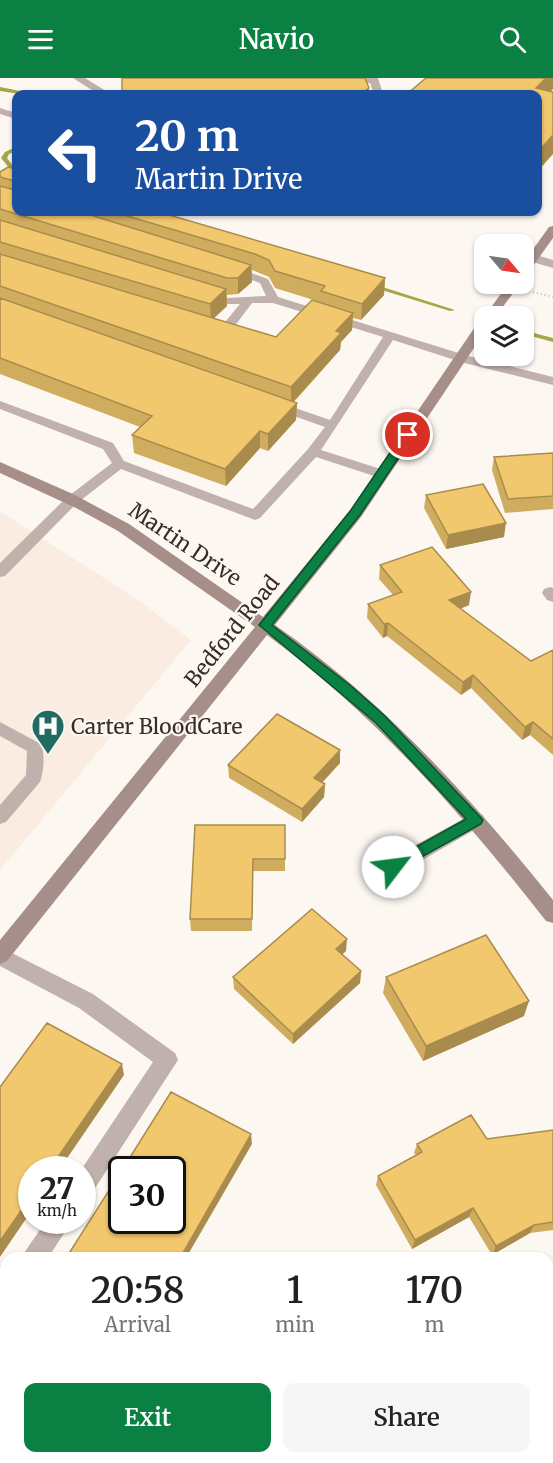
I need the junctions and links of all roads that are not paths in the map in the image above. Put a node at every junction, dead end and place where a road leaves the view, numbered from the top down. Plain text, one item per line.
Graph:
1 (78, 78) edge
2 (374, 79) edge
3 (339, 82) edge
4 (98, 90) edge
5 (553, 230) edge
6 (534, 255) edge
7 (534, 259) edge
8 (553, 264) edge
9 (216, 265) edge
10 (192, 291) edge
11 (274, 299) junction
12 (249, 302) junction
13 (202, 325) edge
14 (390, 336) junction
15 (474, 339) edge
16 (461, 358) junction
17 (553, 381) edge
18 (258, 400) edge
19 (0, 406) edge
20 (333, 424) junction
21 (313, 452) junction
22 (119, 464) junction
23 (0, 467) edge
24 (382, 474) junction
25 (71, 501) junction
26 (0, 572) edge
27 (265, 625) junction
28 (0, 728) edge
29 (0, 817) edge
30 (476, 820) junction
31 (393, 867) dead end
32 (553, 915) edge
33 (0, 955) edge
34 (96, 1167) edge
35 (51, 1234) edge
36 (38, 1252) edge

1 - 4 lane
2 - 3 lane
5 - 6 main road
7 - 8 street
9 - 11 lane
10 - 12 lane
11 - 12 lane
11 - 14 lane
12 - 13 lane
14 - 16 lane
14 - 20 lane
15 - 16 main road, Bedford Road
16 - 17 street
16 - 24 main road, Bedford Road
18 - 20 lane
19 - 22 lane
20 - 21 lane
21 - 22 lane
21 - 24 lane
22 - 25 lane
23 - 25 main road, Martin Drive
24 - 27 main road, Bedford Road
25 - 26 lane
25 - 27 main road, Martin Drive
27 - 30 main road, Martin Drive
27 - 33 main road, Bedford Road
28 - 29 lane
30 - 31 street
30 - 32 main road, Martin Drive
33 - 34 street
35 - 36 street

